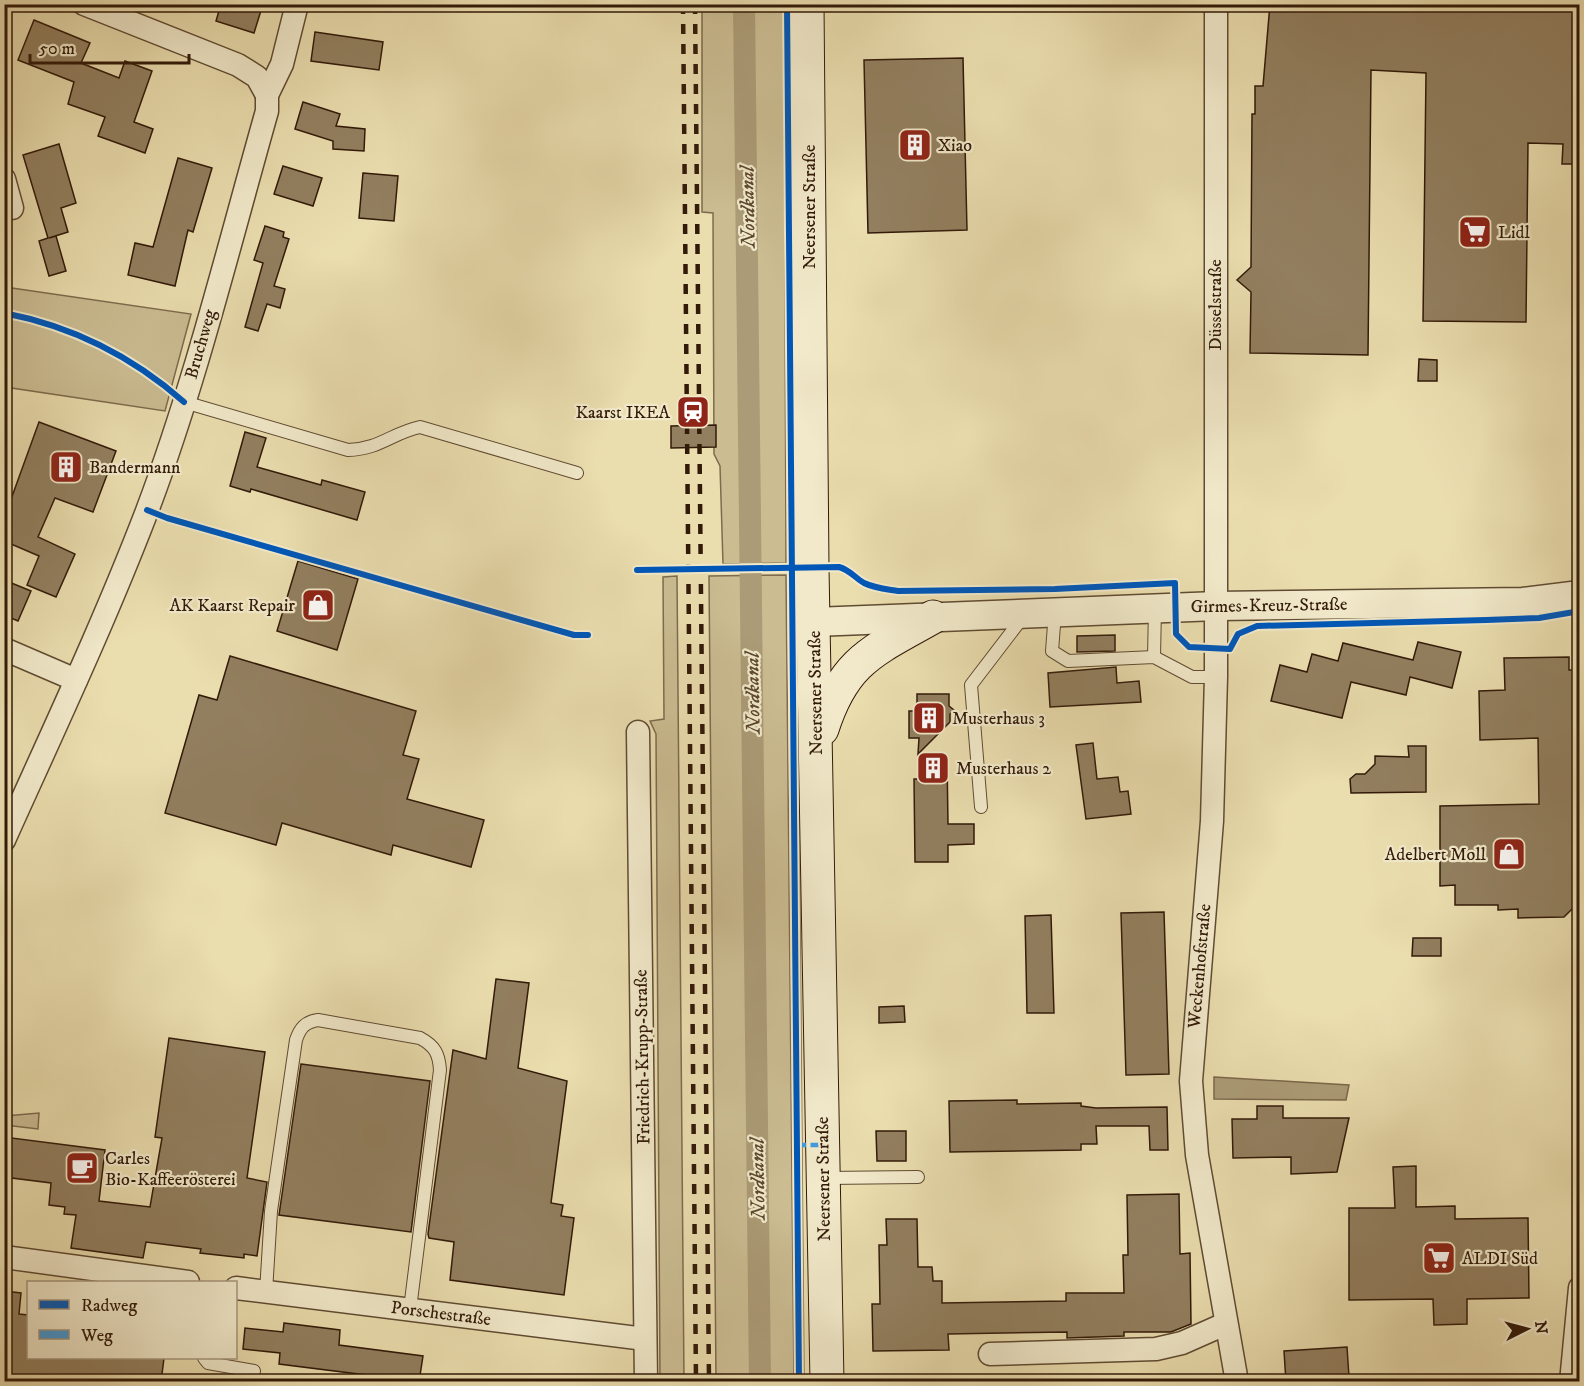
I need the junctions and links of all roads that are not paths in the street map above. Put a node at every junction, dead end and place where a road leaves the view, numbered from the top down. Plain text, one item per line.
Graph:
1 (84, 4) edge
2 (297, 4) edge
3 (807, 4) edge
4 (1216, 4) edge
5 (267, 95) junction
6 (4, 179) edge
7 (12, 208) dead end
8 (184, 402) junction
9 (577, 472) dead end
10 (1580, 595) edge
11 (1217, 606) junction
12 (1155, 608) junction
13 (1055, 612) junction
14 (1025, 613) junction
15 (933, 617) junction
16 (814, 622) junction
17 (4, 649) edge
18 (1154, 657) junction
19 (1216, 677) junction
20 (76, 680) junction
21 (638, 732) dead end
22 (816, 748) junction
23 (981, 807) dead end
24 (4, 840) edge
25 (918, 1177) dead end
26 (823, 1178) junction
27 (4, 1257) edge
28 (181, 1281) edge
29 (237, 1288) edge
30 (1580, 1288) edge
31 (266, 1292) junction
32 (410, 1309) junction
33 (1225, 1324) junction
34 (645, 1339) junction
35 (990, 1354) dead end
36 (205, 1359) edge
37 (255, 1371) dead end
38 (646, 1382) edge
39 (827, 1382) edge
40 (1237, 1382) edge
41 (1571, 1382) edge

1 - 5 street
2 - 5 street, Bruchweg
3 - 16 main road, Neersener Straße
4 - 11 street, Düsselstraße
5 - 8 street, Bruchweg
6 - 7 street
8 - 9 lane
8 - 20 street, Bruchweg
10 - 11 street, Girmes-Kreuz-Straße
11 - 12 street, Girmes-Kreuz-Straße
11 - 19 street, Weckenhofstraße
12 - 13 street, Girmes-Kreuz-Straße
12 - 18 lane
13 - 14 street, Girmes-Kreuz-Straße
13 - 18 lane
14 - 15 street, Girmes-Kreuz-Straße
14 - 23 lane
15 - 16 street, Girmes-Kreuz-Straße
15 - 22 main road
16 - 22 main road, Neersener Straße
17 - 20 street
18 - 19 lane
19 - 33 street, Weckenhofstraße
20 - 24 street, Bruchweg
21 - 34 street, Friedrich-Krupp-Straße
22 - 26 main road, Neersener Straße
25 - 26 lane
26 - 39 main road, Neersener Straße
27 - 28 street
29 - 31 street, Porschestraße
30 - 41 street
31 - 32 street, Porschestraße
31 - 32 lane
32 - 34 street, Porschestraße
33 - 35 street
33 - 40 street, Weckenhofstraße
34 - 38 street, Friedrich-Krupp-Straße
36 - 37 lane

